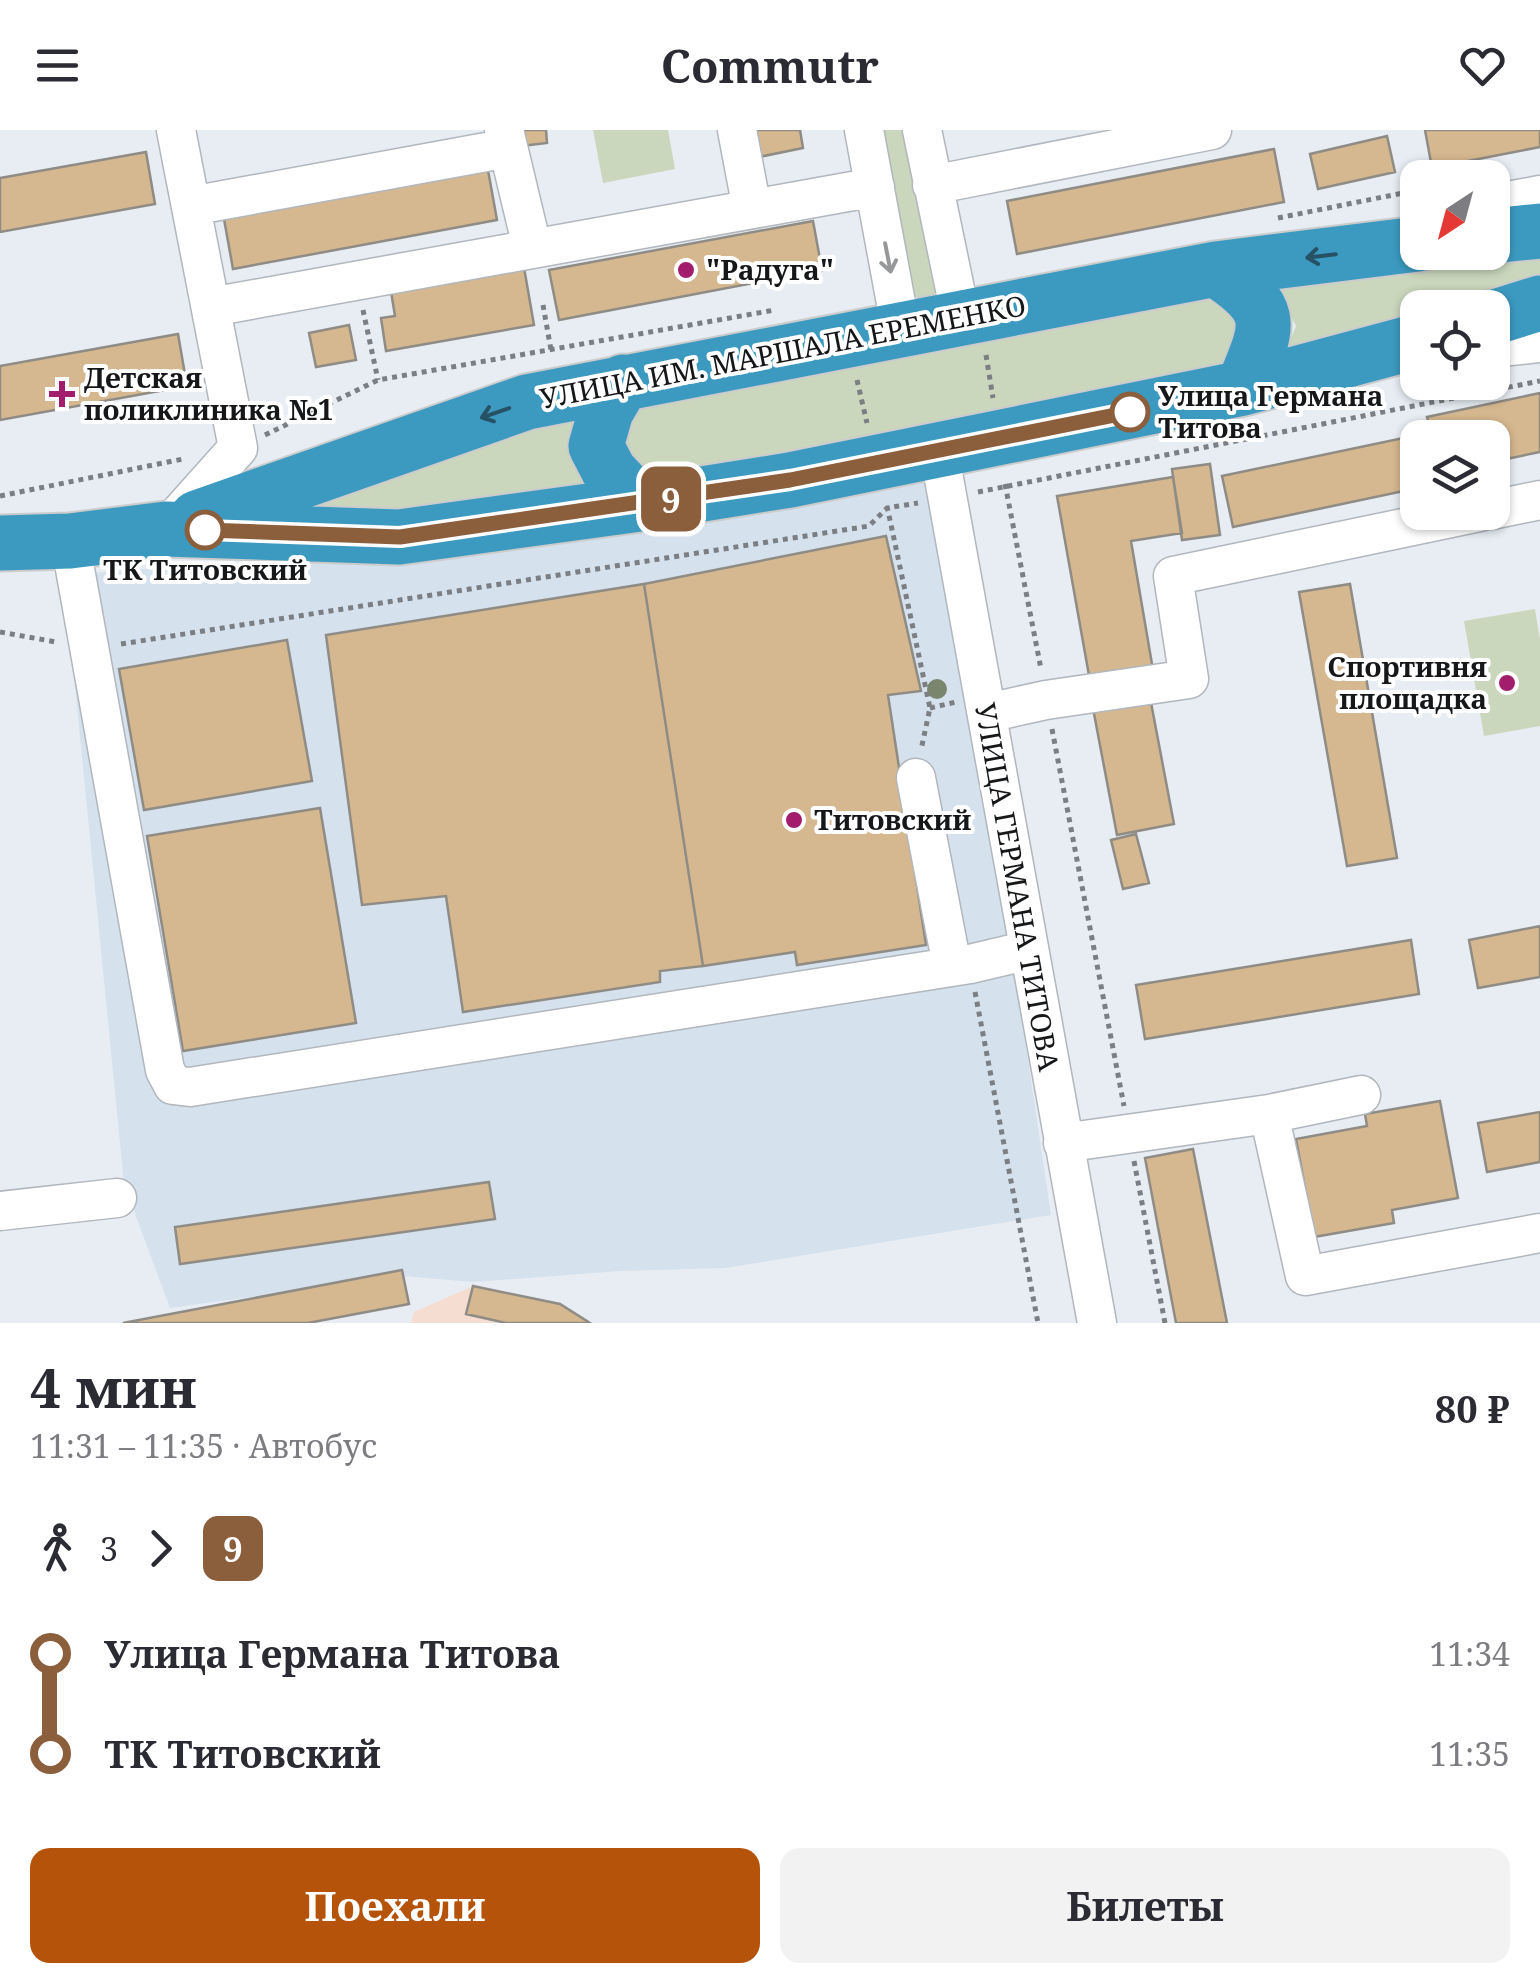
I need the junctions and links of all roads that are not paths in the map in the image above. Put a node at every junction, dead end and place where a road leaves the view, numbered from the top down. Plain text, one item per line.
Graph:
1 (176, 130) edge
2 (736, 130) edge
3 (864, 130) edge
4 (922, 130) edge
5 (1212, 130) edge
6 (506, 139) edge
7 (932, 185) junction
8 (874, 186) junction
9 (1540, 195) edge
10 (1510, 201) edge
11 (191, 206) junction
12 (752, 209) junction
13 (1540, 231) edge
14 (1510, 234) edge
15 (532, 246) junction
16 (1400, 246) edge
17 (1216, 269) junction
18 (1540, 303) edge
19 (210, 307) junction
20 (1510, 312) edge
21 (970, 316) junction
22 (902, 330) junction
23 (1540, 343) edge
24 (1510, 346) edge
25 (1400, 349) edge
26 (624, 382) junction
27 (1242, 388) junction
28 (943, 474) junction
29 (1540, 500) edge
30 (640, 504) junction
31 (1510, 506) edge
32 (166, 529) junction
33 (1400, 529) edge
34 (70, 541) junction
35 (0, 544) edge
36 (986, 713) junction
37 (916, 778) road end
38 (1028, 950) junction
39 (961, 965) junction
40 (1360, 1095) dead end
41 (1269, 1114) junction
42 (1063, 1143) junction
43 (117, 1198) dead end
44 (0, 1211) edge
45 (1540, 1233) edge
46 (1097, 1323) edge

1 - 11 street
2 - 12 street
3 - 8 street
4 - 7 street
5 - 7 street
6 - 11 street
6 - 15 street
7 - 21 street
8 - 12 street
8 -> 22 street
9 - 10 street
11 - 19 street
12 - 15 street
13 - 14 highway
15 - 19 street
16 -> 17 highway, УЛИЦА ИМ. МАРШАЛА ЕРЕМЕНКО
17 - 21 highway, УЛИЦА ИМ. МАРШАЛА ЕРЕМЕНКО
17 - 27 highway
18 - 20 highway
19 - 32 street
21 - 22 highway, УЛИЦА ИМ. МАРШАЛА ЕРЕМЕНКО
22 - 26 highway, УЛИЦА ИМ. МАРШАЛА ЕРЕМЕНКО
23 - 24 street
25 - 27 highway, УЛИЦА ИМ. МАРШАЛА ЕРЕМЕНКО
26 - 30 highway
26 -> 32 highway, УЛИЦА ИМ. МАРШАЛА ЕРЕМЕНКО
27 - 28 highway, УЛИЦА ИМ. МАРШАЛА ЕРЕМЕНКО
28 - 30 highway, УЛИЦА ИМ. МАРШАЛА ЕРЕМЕНКО
28 - 36 street, УЛИЦА ГЕРМАНА ТИТОВА
29 - 31 street
30 - 32 highway, УЛИЦА ИМ. МАРШАЛА ЕРЕМЕНКО
32 - 34 highway, УЛИЦА ИМ. МАРШАЛА ЕРЕМЕНКО
33 - 36 street
34 - 35 highway, УЛИЦА ИМ. МАРШАЛА ЕРЕМЕНКО
34 - 39 street
36 - 38 street, УЛИЦА ГЕРМАНА ТИТОВА
37 - 39 street
38 - 39 street
38 - 42 street, УЛИЦА ГЕРМАНА ТИТОВА
40 - 41 street
41 - 42 street
41 - 45 street
42 - 46 street, УЛИЦА ГЕРМАНА ТИТОВА
43 - 44 street

